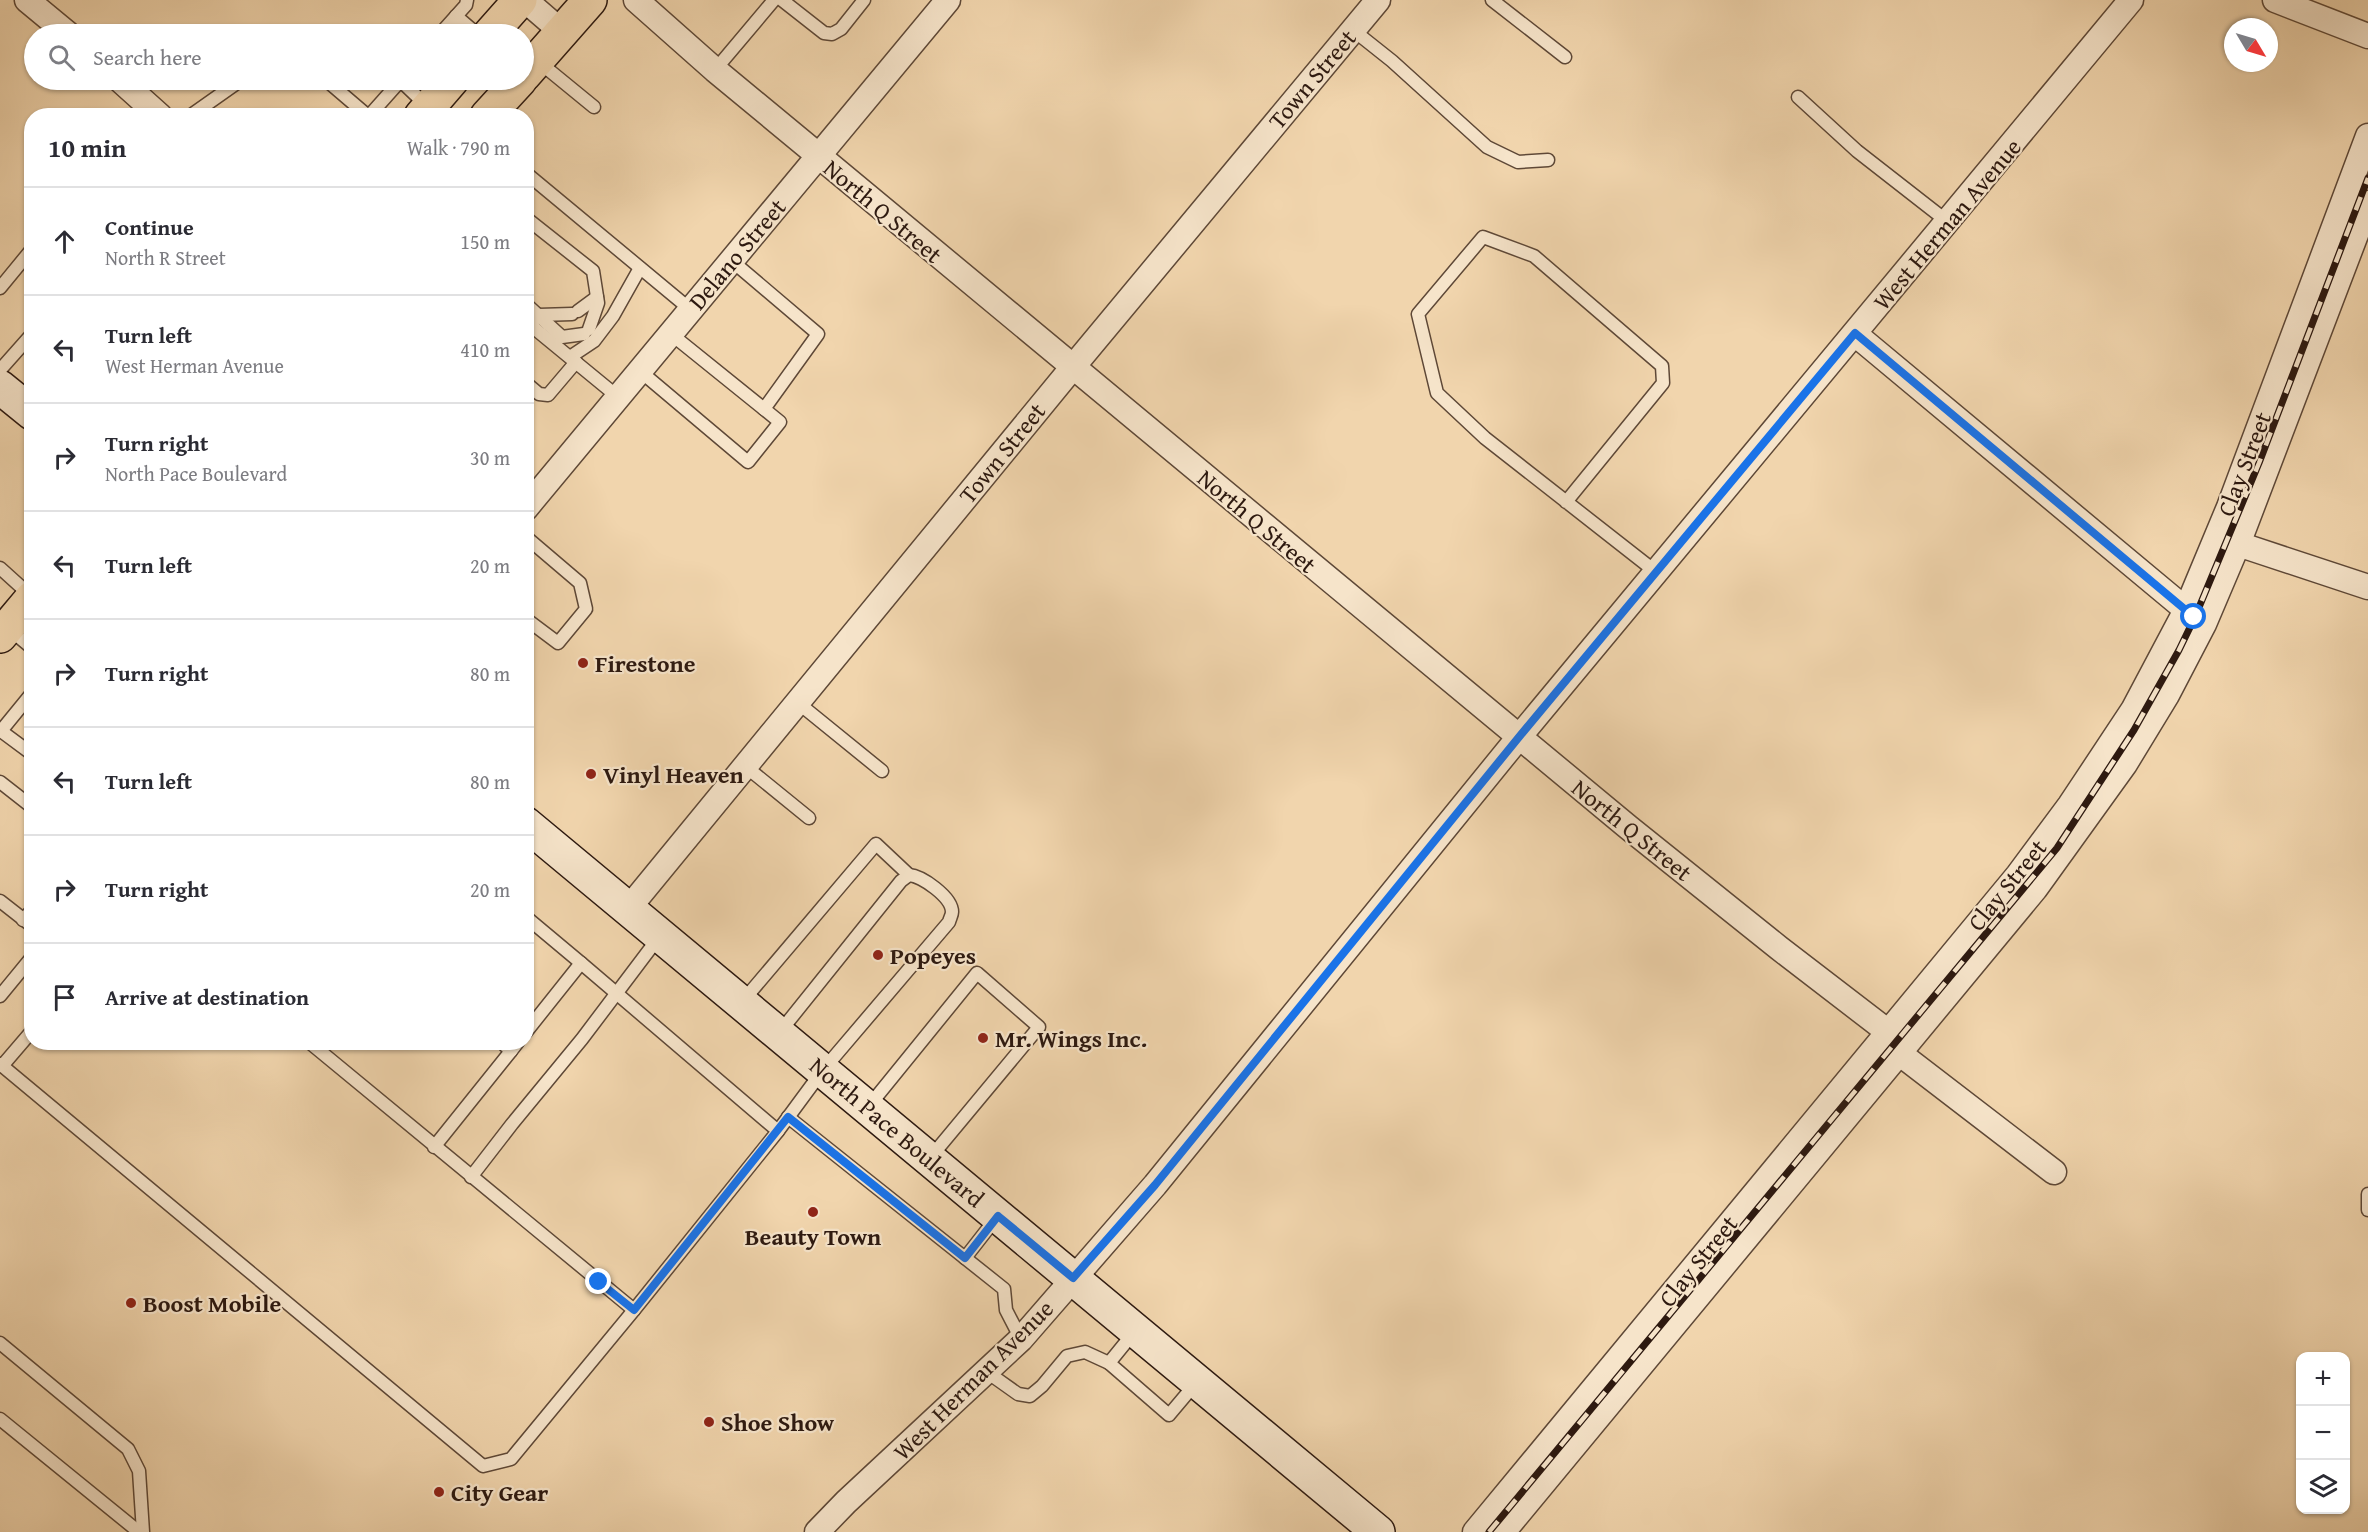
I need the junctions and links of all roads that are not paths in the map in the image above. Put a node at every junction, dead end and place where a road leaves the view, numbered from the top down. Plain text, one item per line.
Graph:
1 (27, 0) edge
2 (467, 0) edge
3 (520, 0) edge
4 (525, 0) edge
5 (590, 0) edge
6 (636, 0) edge
7 (774, 0) edge
8 (782, 0) edge
9 (864, 0) edge
10 (948, 0) edge
11 (1378, 0) edge
12 (1492, 0) edge
13 (2131, 0) edge
14 (2276, 0) edge
15 (456, 16) junction
16 (56, 24) edge
17 (449, 24) edge
18 (465, 24) edge
19 (499, 24) edge
20 (1353, 30) junction
21 (562, 32) junction
22 (2368, 36) edge
23 (1565, 57) dead end
24 (534, 64) edge
25 (715, 70) junction
26 (534, 76) edge
27 (129, 90) edge
28 (227, 90) edge
29 (338, 90) edge
30 (391, 90) edge
31 (408, 90) edge
32 (443, 90) edge
33 (511, 90) edge
34 (1798, 97) dead end
35 (594, 107) dead end
36 (146, 108) edge
37 (201, 108) edge
38 (359, 108) edge
39 (375, 108) edge
40 (423, 108) edge
41 (428, 108) edge
42 (495, 108) edge
43 (2368, 135) edge
44 (819, 156) junction
45 (1548, 160) dead end
46 (534, 181) edge
47 (2368, 203) edge
48 (1948, 222) junction
49 (534, 224) edge
50 (24, 259) edge
51 (732, 261) junction
52 (640, 267) junction
53 (0, 288) edge
54 (597, 297) junction
55 (691, 310) junction
56 (534, 311) edge
57 (539, 315) junction
58 (534, 328) edge
59 (1855, 333) junction
60 (671, 334) junction
61 (24, 343) edge
62 (573, 360) junction
63 (1072, 368) junction
64 (0, 370) edge
65 (640, 371) junction
66 (0, 387) edge
67 (534, 389) edge
68 (618, 397) junction
69 (24, 406) edge
70 (764, 409) junction
71 (534, 497) edge
72 (1566, 502) junction
73 (534, 544) edge
74 (2238, 544) junction
75 (0, 568) edge
76 (1656, 572) junction
77 (2368, 587) edge
78 (23, 617) edge
79 (2195, 617) junction
80 (534, 625) edge
81 (797, 702) junction
82 (24, 703) edge
83 (1, 732) edge
84 (1519, 737) junction
85 (24, 748) edge
86 (745, 766) junction
87 (882, 771) dead end
88 (0, 782) edge
89 (24, 801) edge
90 (808, 818) dead end
91 (534, 831) edge
92 (909, 875) junction
93 (0, 901) edge
94 (628, 909) junction
95 (24, 921) edge
96 (534, 923) edge
97 (660, 935) junction
98 (581, 963) junction
99 (24, 966) edge
100 (615, 993) junction
101 (0, 995) edge
102 (741, 1002) junction
103 (534, 1022) edge
104 (1887, 1031) junction
105 (779, 1034) junction
106 (24, 1040) edge
107 (319, 1050) edge
108 (513, 1050) edge
109 (1899, 1053) junction
110 (1, 1065) edge
111 (823, 1070) junction
112 (867, 1107) junction
113 (788, 1117) junction
114 (778, 1131) junction
115 (434, 1147) junction
116 (929, 1159) junction
117 (2054, 1172) dead end
118 (471, 1177) junction
119 (2368, 1194) edge
120 (2368, 1210) edge
121 (998, 1216) junction
122 (965, 1258) junction
123 (1073, 1278) junction
124 (634, 1310) junction
125 (1136, 1330) junction
126 (1021, 1339) junction
127 (0, 1343) edge
128 (1108, 1363) junction
129 (987, 1372) junction
130 (1197, 1382) junction
131 (0, 1419) edge
132 (141, 1532) edge
133 (818, 1532) edge
134 (1378, 1532) edge
135 (1475, 1532) edge
136 (1503, 1532) edge

1 - 16 street
2 - 15 lane
3 - 19 main road
4 - 21 street
5 - 21 main road
6 - 25 street, North Q Street
7 - 25 lane
8 - 9 lane
10 - 44 street, Delano Street
11 - 20 street, Town Street
12 - 23 lane
13 - 48 street, West Herman Avenue
14 - 22 street
15 - 17 lane
15 - 18 lane
20 - 45 lane
20 - 63 street, Town Street
21 - 24 main road
25 - 44 street, North Q Street
26 - 35 lane
27 - 36 street
28 - 37 lane
29 - 38 lane
30 - 39 lane
31 - 40 lane
32 - 41 main road
33 - 42 main road
34 - 48 lane
43 - 79 street, Clay Street
44 - 51 street, Delano Street
44 - 63 street, North Q Street
46 - 52 lane
47 - 74 street, Clay Street
48 - 59 street, West Herman Avenue
49 - 54 lane
50 - 53 lane
51 - 55 street, Delano Street
51 - 70 lane
52 - 55 lane
52 - 62 lane
54 - 57 lane
54 - 57 lane
55 - 60 street, Delano Street
56 - 57 lane
58 - 62 lane
59 - 76 street, West Herman Avenue
59 - 79 street
60 - 65 street, Delano Street
60 - 70 lane
61 - 64 lane
62 - 67 lane
62 - 68 lane
63 - 81 street, Town Street
63 - 84 street, North Q Street
65 - 68 street, Delano Street
65 - 70 lane
66 - 69 main road
68 - 71 street, Delano Street
72 - 72 lane
72 - 76 lane
73 - 80 lane
74 - 77 street
74 - 79 street, Clay Street
75 - 78 lane
76 - 84 street, West Herman Avenue
79 - 104 street, Clay Street
79 - 109 street, Clay Street
81 - 86 street, Town Street
81 - 87 lane
82 - 83 lane
83 - 85 lane
84 - 104 street, North Q Street
84 - 123 street, West Herman Avenue
86 - 90 lane
86 - 94 street, Town Street
88 - 89 lane
91 - 94 main road, North Pace Boulevard
92 - 102 lane
92 - 105 lane
92 - 111 lane
93 - 95 lane
94 - 97 main road, North Pace Boulevard
96 - 98 lane
97 - 100 lane
97 - 102 main road, North Pace Boulevard
98 - 100 lane
98 - 103 lane
99 - 101 lane
100 - 114 lane
100 - 118 lane
102 - 105 main road, North Pace Boulevard
104 - 135 street, Clay Street
105 - 111 main road, North Pace Boulevard
106 - 110 lane
107 - 115 lane
108 - 115 lane
109 - 117 street
109 - 136 street, Clay Street
110 - 124 lane
111 - 112 main road, North Pace Boulevard
111 - 113 lane
112 - 116 main road, North Pace Boulevard
112 - 116 lane
113 - 114 lane
113 - 122 lane
114 - 124 lane
115 - 118 lane
116 - 121 main road, North Pace Boulevard
118 - 124 lane
119 - 120 lane
121 - 122 lane
121 - 123 main road, North Pace Boulevard
122 - 126 lane
123 - 125 main road, North Pace Boulevard
123 - 126 street, West Herman Avenue
125 - 128 lane
125 - 130 main road, North Pace Boulevard
126 - 129 street, West Herman Avenue
127 - 132 lane
128 - 129 lane
128 - 130 lane
129 - 133 street, West Herman Avenue
130 - 134 main road, North Pace Boulevard
131 - 132 lane

